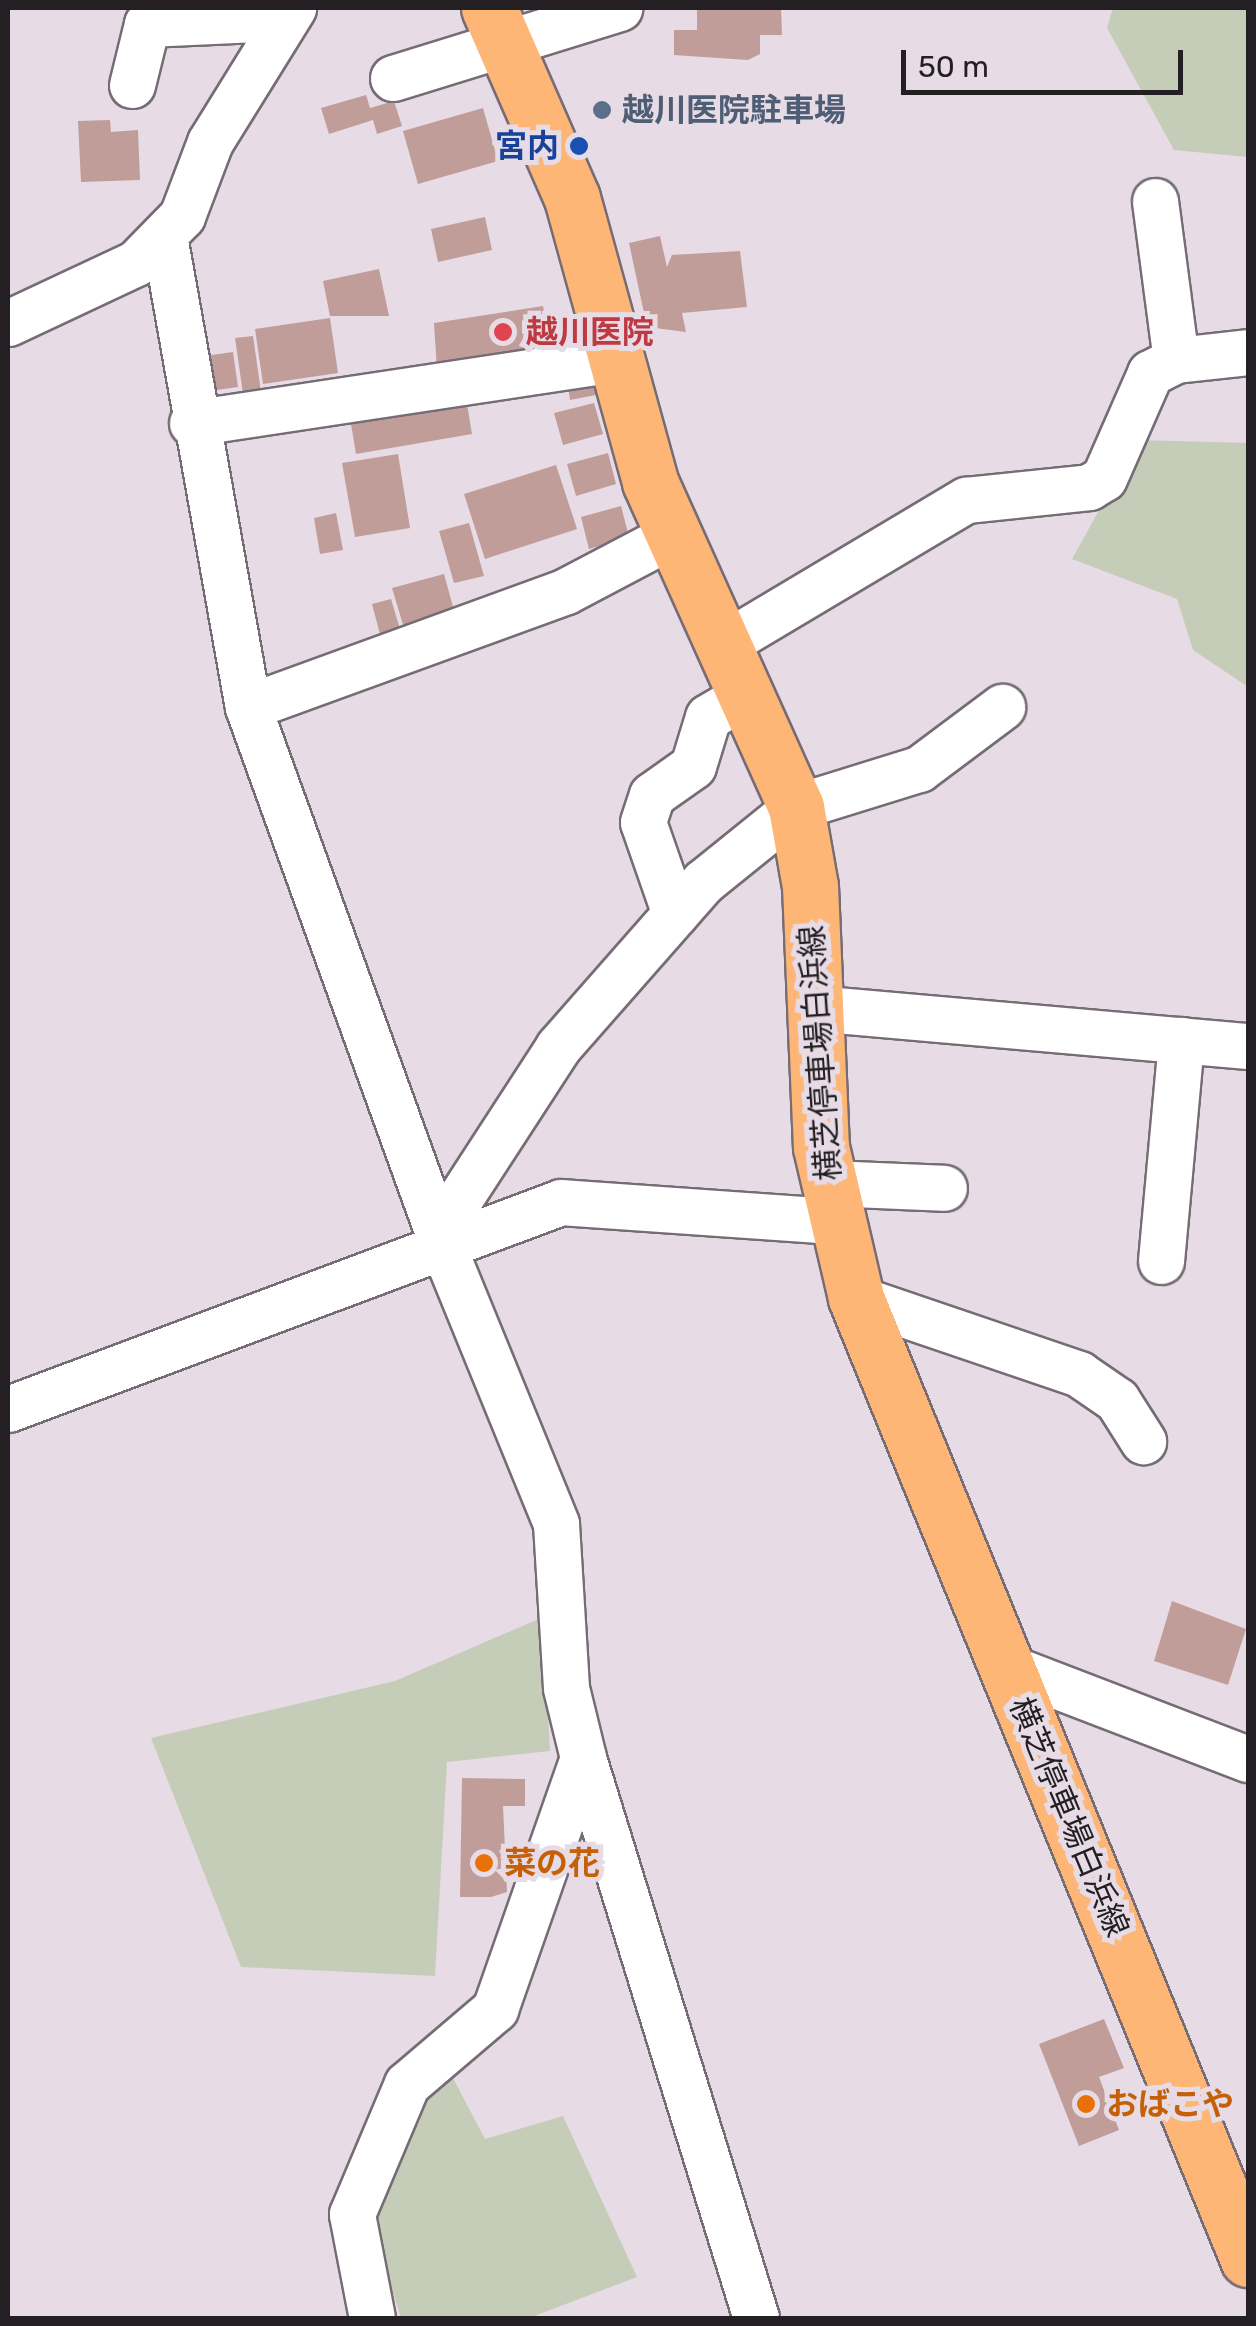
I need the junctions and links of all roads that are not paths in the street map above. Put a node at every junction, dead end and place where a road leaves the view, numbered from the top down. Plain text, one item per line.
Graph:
1 (619, 8) edge
2 (286, 13) edge
3 (496, 26) edge
4 (394, 78) dead end
5 (132, 85) dead end
6 (1155, 201) dead end
7 (164, 236) junction
8 (8, 323) edge
9 (1248, 352) edge
10 (616, 359) junction
11 (1176, 360) junction
12 (192, 423) junction
13 (672, 535) junction
14 (724, 644) junction
15 (749, 694) junction
16 (248, 707) junction
17 (1002, 707) dead end
18 (796, 807) junction
19 (675, 914) junction
20 (813, 1008) junction
21 (1181, 1040) junction
22 (1248, 1046) edge
23 (944, 1188) dead end
24 (830, 1202) junction
25 (440, 1238) junction
26 (1161, 1260) dead end
27 (856, 1298) junction
28 (8, 1410) edge
29 (1143, 1440) dead end
30 (1008, 1667) junction
31 (582, 1758) junction
32 (1248, 1759) edge
33 (1248, 2258) edge
34 (372, 2318) edge
35 (756, 2318) edge

1 - 3 street
2 - 5 street
2 - 7 street
3 - 4 street
3 - 10 main road, 横芝停車場白浜線
6 - 11 street
7 - 8 street
7 - 12 street
9 - 11 street
10 - 12 street
10 - 13 main road, 横芝停車場白浜線
11 - 14 street
12 - 16 street
13 - 14 main road, 横芝停車場白浜線
13 - 16 street
14 - 15 main road, 横芝停車場白浜線
15 - 18 main road, 横芝停車場白浜線
15 - 19 street
16 - 25 street
17 - 18 street
18 - 19 street
18 - 20 main road, 横芝停車場白浜線
19 - 25 street
20 - 21 street
20 - 24 main road, 横芝停車場白浜線
21 - 22 street
21 - 26 street
23 - 24 street
24 - 25 street
24 - 27 main road, 横芝停車場白浜線
25 - 28 street
25 - 31 street
27 - 29 street
27 - 30 main road, 横芝停車場白浜線
30 - 32 street
30 - 33 main road, 横芝停車場白浜線
31 - 34 street
31 - 35 street

